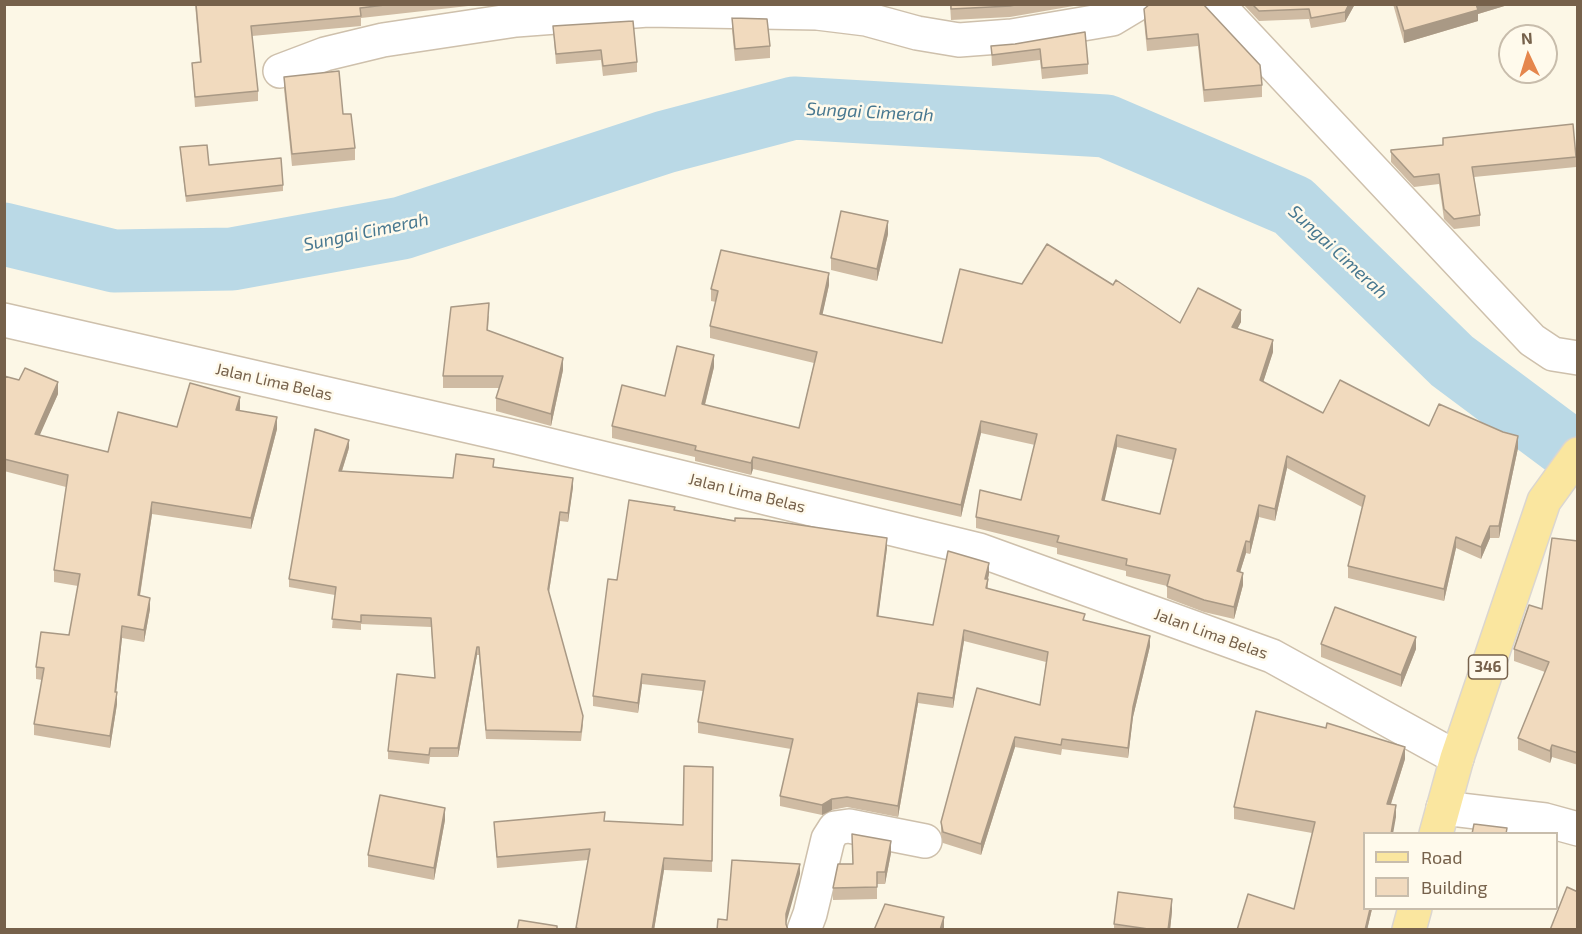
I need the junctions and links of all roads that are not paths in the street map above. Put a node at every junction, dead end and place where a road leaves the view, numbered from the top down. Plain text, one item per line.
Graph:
1 (1137, 4) edge
2 (1217, 4) edge
3 (280, 71) dead end
4 (4, 320) edge
5 (1578, 358) edge
6 (1578, 453) edge
7 (1457, 758) junction
8 (1440, 821) edge
9 (1578, 829) edge
10 (925, 841) dead end
11 (1415, 910) edge
12 (804, 930) edge
13 (1409, 930) edge

1 - 3 street
2 - 5 street
4 - 7 street, Jalan Lima Belas
6 - 7 main road, 346
7 - 8 main road, 346
8 - 9 street
10 - 12 street
11 - 13 main road

